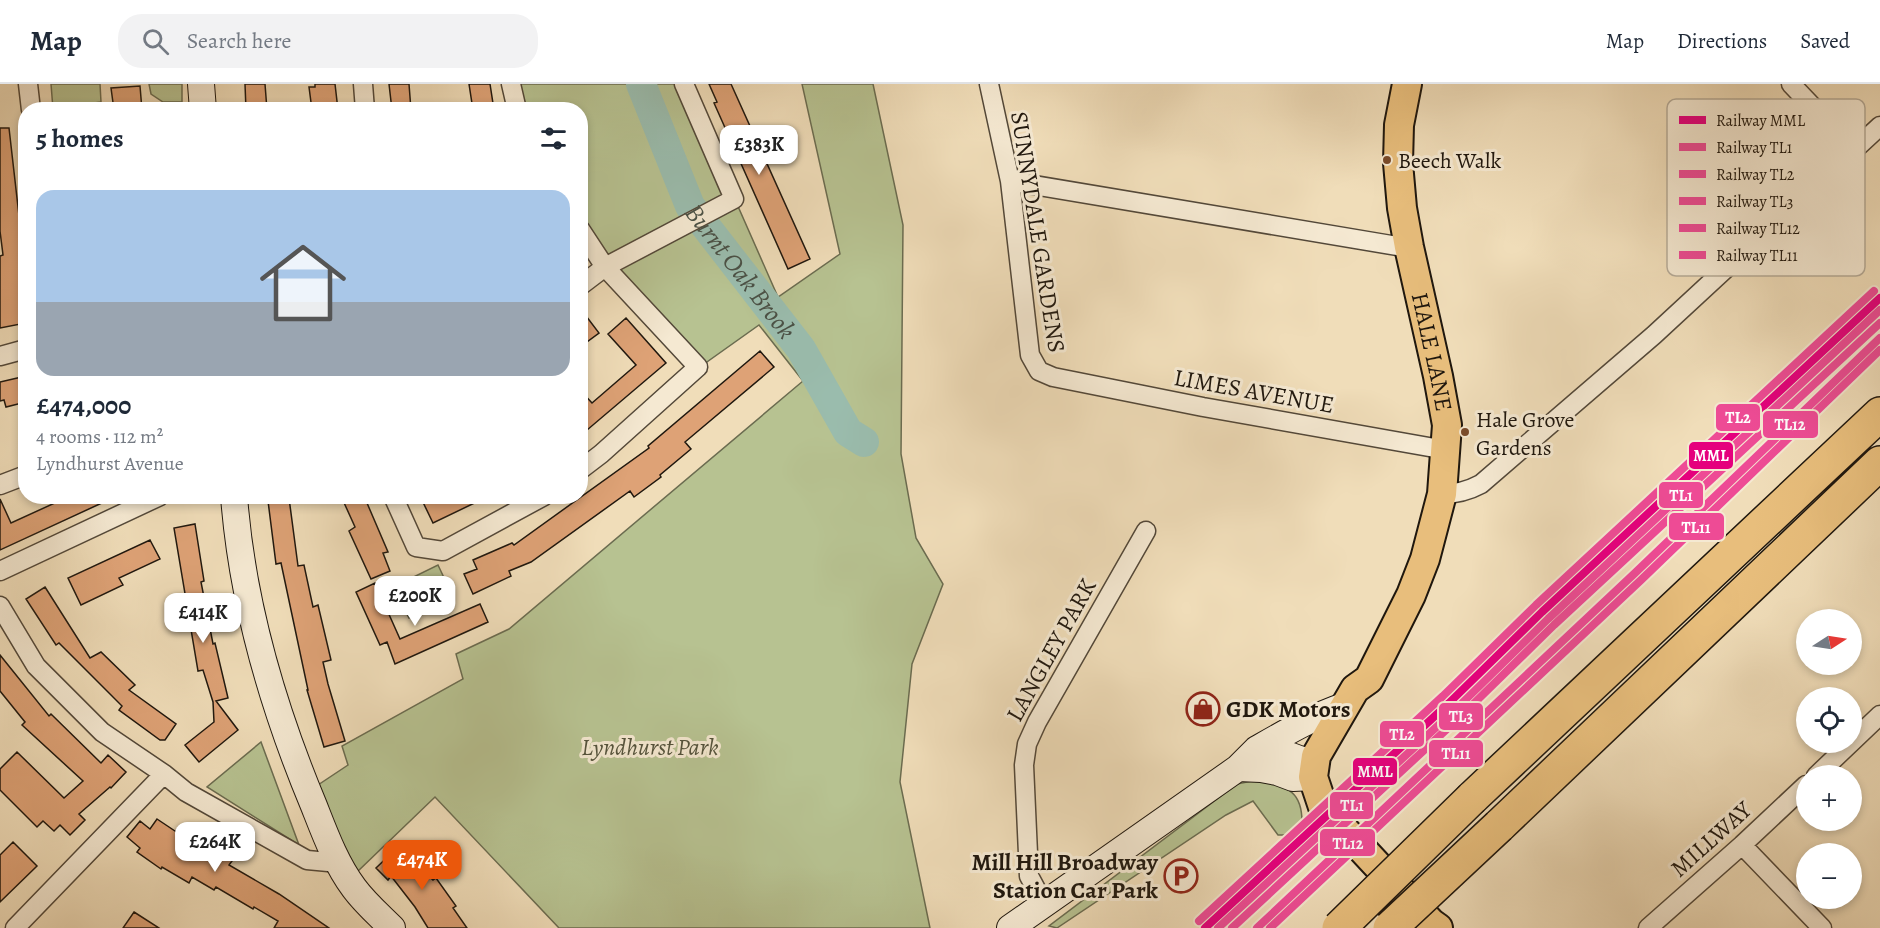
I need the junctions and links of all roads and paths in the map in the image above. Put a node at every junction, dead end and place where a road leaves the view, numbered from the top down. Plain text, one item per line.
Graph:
1 (28, 84) edge
2 (201, 84) edge
3 (363, 84) edge
4 (511, 84) edge
5 (684, 84) edge
6 (989, 84) edge
7 (1407, 84) edge
8 (1791, 84) edge
9 (1805, 99) edge
10 (30, 102) edge
11 (202, 102) edge
12 (364, 102) edge
13 (515, 102) edge
14 (1880, 126) edge
15 (1865, 141) edge
16 (1010, 181) junction
17 (588, 241) edge
18 (1409, 248) junction
19 (605, 267) junction
20 (1718, 276) edge
21 (588, 280) edge
22 (18, 351) edge
23 (0, 356) edge
24 (1053, 377) joint
25 (1880, 414) edge
26 (1446, 450) junction
27 (588, 463) edge
28 (1880, 463) edge
29 (18, 478) edge
30 (0, 485) edge
31 (1442, 494) junction
32 (143, 504) edge
33 (235, 504) edge
34 (397, 504) edge
35 (529, 504) edge
36 (1146, 531) dead end
37 (0, 572) edge
38 (0, 606) edge
39 (1368, 679) junction
40 (1344, 706) junction
41 (1880, 715) edge
42 (1257, 749) junction
43 (1828, 765) edge
44 (1238, 768) junction
45 (164, 774) junction
46 (1313, 777) junction
47 (1796, 794) edge
48 (1742, 845) junction
49 (339, 863) junction
50 (1044, 904) junction
51 (15, 928) edge
52 (392, 928) edge
53 (1010, 928) edge
54 (1338, 928) edge
55 (1390, 928) edge
56 (1438, 928) edge
57 (1445, 928) edge
58 (1648, 928) edge
59 (1822, 928) edge

1 - 10 street
2 - 11 street
3 - 12 street
4 - 13 street
5 - 19 street
6 - 16 street, SUNNYDALE GARDENS
7 - 18 main road, HALE LANE
8 - 9 street
14 - 15 street
16 - 18 street
16 - 24 street, SUNNYDALE GARDENS
17 - 19 street
18 - 26 main road, HALE LANE
19 - 21 street
19 - 27 street
20 - 31 street
22 - 23 street
24 - 26 street, LIMES AVENUE
25 - 54 highway, bridge
26 - 31 main road, HALE LANE
28 - 55 highway, bridge
29 - 30 street
31 - 39 main road, HALE LANE
32 - 37 street
33 - 49 street
34 - 35 street
36 - 50 street, LANGLEY PARK
38 - 45 street
39 - 40 main road, HALE LANE
39 - 46 main road, HALE LANE
40 - 42 street
40 - 46 main road, HALE LANE
41 - 43 street
42 - 44 street
42 - 46 street
44 - 46 street
44 - 50 street
45 - 49 street
45 - 51 street
46 - 56 main road
46 - 57 main road
47 - 48 street, MILLWAY
48 - 58 street, MILLWAY
48 - 59 street
49 - 52 street
50 - 53 street

